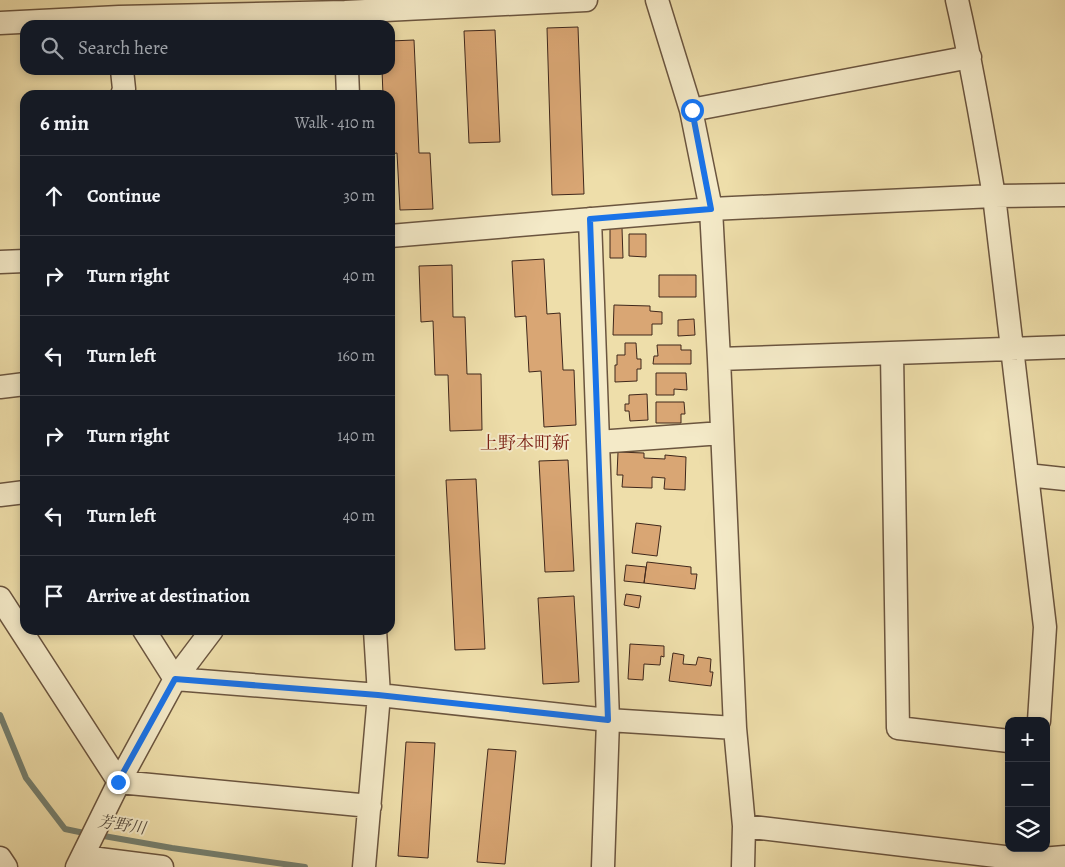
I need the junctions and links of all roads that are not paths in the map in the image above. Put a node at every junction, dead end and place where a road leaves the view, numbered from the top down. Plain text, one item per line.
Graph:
1 (586, 0) edge
2 (657, 0) edge
3 (957, 0) edge
4 (229, 7) edge
5 (345, 12) edge
6 (119, 14) edge
7 (40, 20) edge
8 (20, 21) edge
9 (0, 23) edge
10 (970, 57) junction
11 (123, 75) edge
12 (347, 75) edge
13 (124, 90) edge
14 (348, 90) edge
15 (692, 110) junction
16 (1065, 195) edge
17 (994, 196) junction
18 (711, 209) junction
19 (590, 219) junction
20 (395, 236) edge
21 (20, 261) edge
22 (0, 262) edge
23 (1065, 348) edge
24 (1012, 350) junction
25 (892, 354) junction
26 (719, 359) junction
27 (20, 385) edge
28 (0, 387) edge
29 (722, 433) junction
30 (598, 442) junction
31 (1027, 475) junction
32 (1065, 479) edge
33 (20, 493) edge
34 (0, 495) edge
35 (0, 598) edge
36 (1055, 628) edge
37 (20, 629) edge
38 (24, 635) edge
39 (147, 635) edge
40 (208, 635) edge
41 (375, 635) edge
42 (175, 679) junction
43 (378, 695) junction
44 (1040, 717) edge
45 (608, 720) junction
46 (735, 728) junction
47 (1005, 741) edge
48 (118, 782) junction
49 (370, 806) junction
50 (744, 826) junction
51 (1065, 857) edge
52 (0, 858) edge
53 (1029, 858) edge
54 (80, 862) edge
55 (6, 867) edge
56 (162, 867) edge
57 (364, 867) edge
58 (602, 867) edge
59 (743, 867) edge

1 - 5 street
2 - 15 street
3 - 10 street
4 - 5 street
4 - 6 street
6 - 7 street
8 - 9 street
10 - 15 street
10 - 17 street
11 - 13 street
12 - 14 street
15 - 18 street
16 - 17 street
17 - 18 street
17 - 24 street
18 - 19 street
18 - 26 street
19 - 20 street
19 - 30 street
21 - 22 street
23 - 24 street
24 - 25 street
24 - 31 street
25 - 26 street
25 - 47 street
26 - 29 street
27 - 28 street
29 - 30 street
29 - 46 street
30 - 45 street
31 - 32 street
31 - 36 street
33 - 34 street
35 - 37 street
36 - 44 street
38 - 48 street
39 - 42 street
40 - 42 street
41 - 43 street
42 - 43 street
42 - 48 street
43 - 45 street
43 - 49 street
45 - 46 street
45 - 58 street
46 - 50 street
48 - 49 street
48 - 54 street
49 - 57 street
50 - 53 street
50 - 59 street
51 - 53 street
52 - 55 street
54 - 56 street

